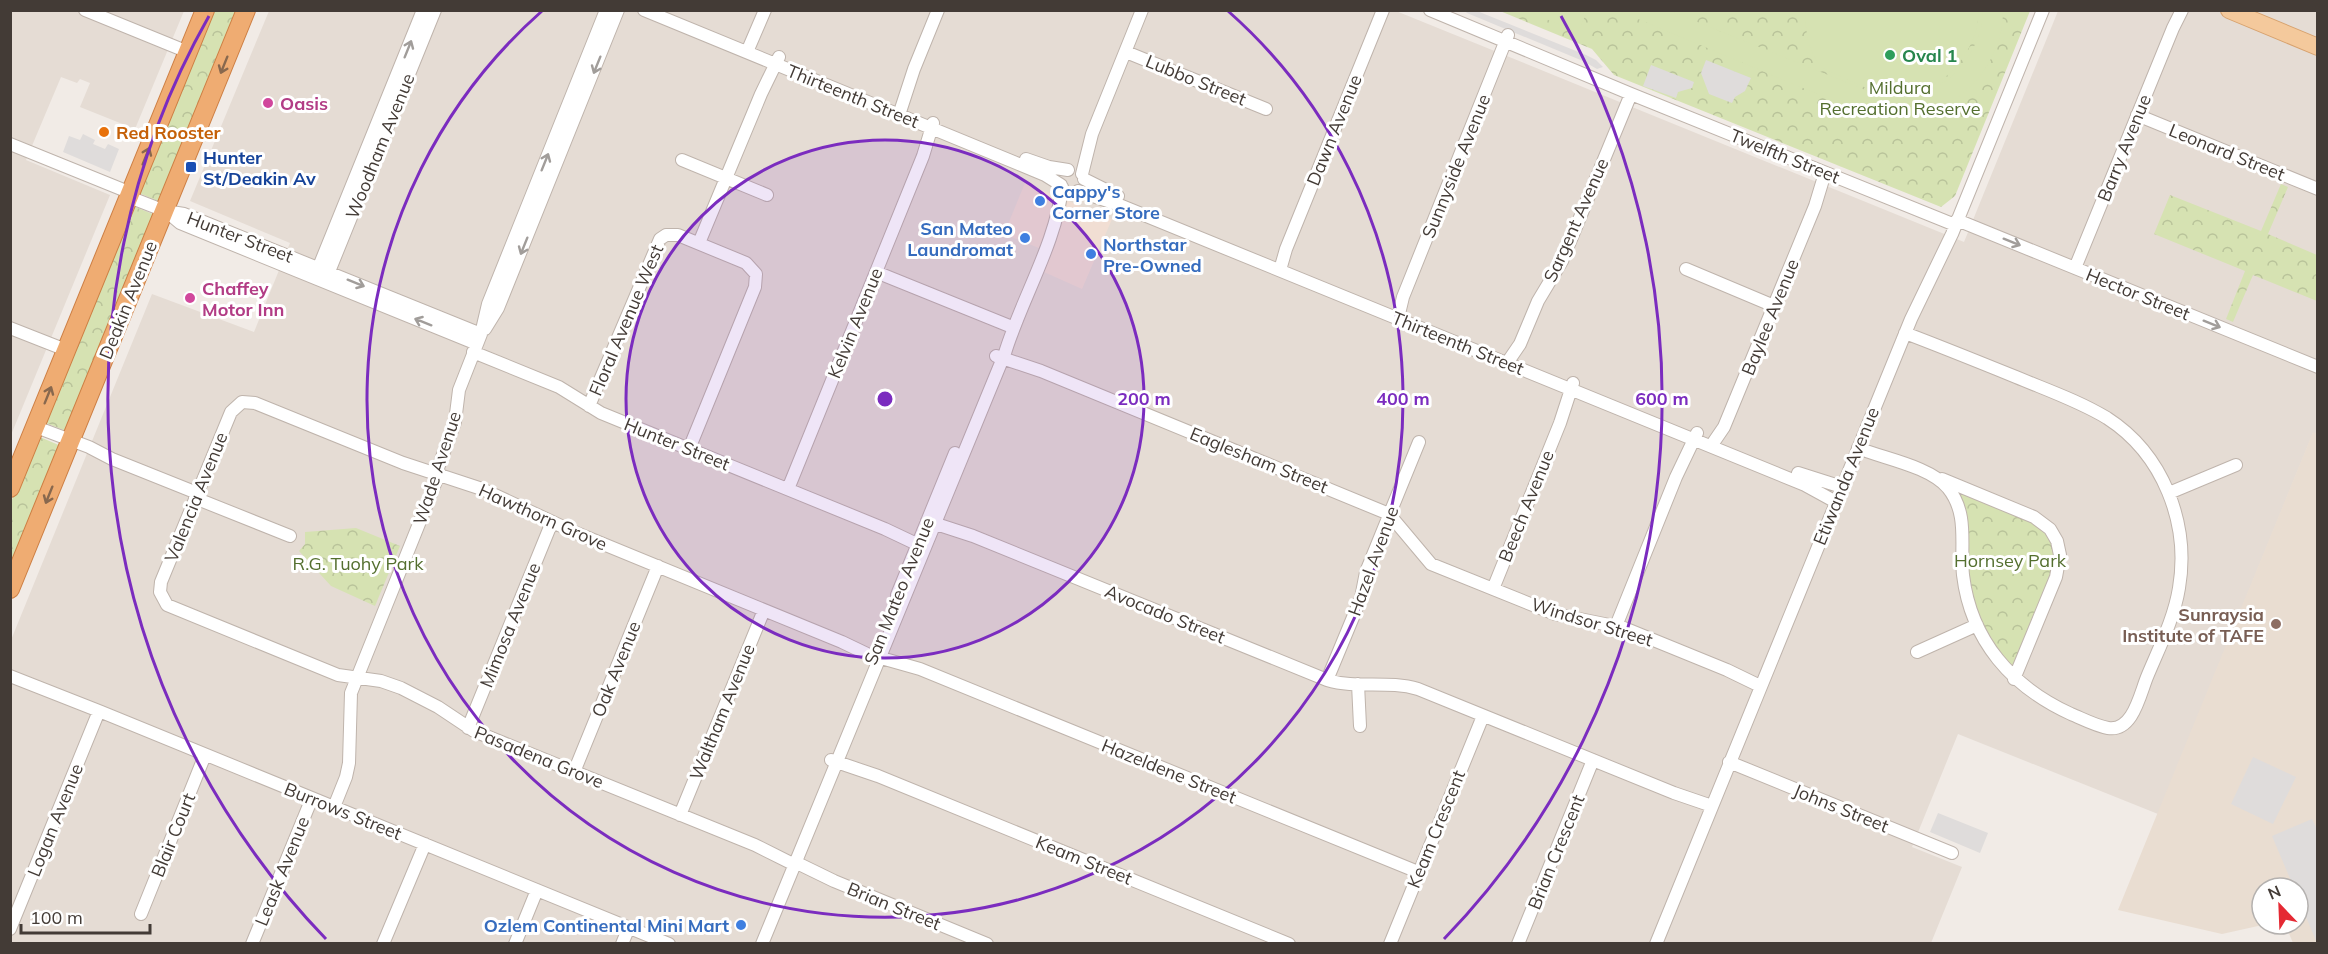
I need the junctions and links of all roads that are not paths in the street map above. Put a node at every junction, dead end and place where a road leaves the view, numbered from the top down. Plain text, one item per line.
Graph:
1 (85, 10) edge
2 (205, 10) edge
3 (246, 10) edge
4 (423, 10) edge
5 (435, 10) edge
6 (606, 10) edge
7 (618, 10) edge
8 (644, 10) edge
9 (664, 10) edge
10 (765, 10) edge
11 (938, 10) edge
12 (1142, 10) edge
13 (1383, 10) edge
14 (1430, 10) edge
15 (1450, 10) edge
16 (2043, 10) edge
17 (2180, 10) edge
18 (2229, 10) edge
19 (2253, 10) edge
20 (2318, 37) edge
21 (1507, 38) junction
22 (2318, 47) edge
23 (748, 49) junction
24 (1126, 51) junction
25 (188, 52) junction
26 (774, 60) junction
27 (1631, 94) junction
28 (1266, 109) dead end
29 (897, 110) junction
30 (2137, 115) junction
31 (936, 125) junction
32 (1092, 134) junction
33 (10, 144) edge
34 (682, 160) dead end
35 (1068, 170) junction
36 (1828, 174) junction
37 (1083, 176) junction
38 (726, 179) junction
39 (1069, 189) junction
40 (2318, 189) edge
41 (130, 195) junction
42 (767, 195) dead end
43 (165, 211) junction
44 (1956, 223) junction
45 (699, 243) junction
46 (1279, 265) junction
47 (2075, 268) junction
48 (1686, 269) dead end
49 (876, 272) junction
50 (321, 275) junction
51 (1774, 306) junction
52 (1396, 313) junction
53 (1012, 327) junction
54 (10, 328) edge
55 (1905, 333) junction
56 (477, 343) junction
57 (66, 350) junction
58 (1000, 355) junction
59 (1513, 361) junction
60 (2318, 367) edge
61 (1575, 386) junction
62 (242, 402) joint
63 (589, 406) junction
64 (36, 427) junction
65 (1693, 434) junction
66 (71, 441) junction
67 (1419, 442) dead end
68 (1717, 444) junction
69 (1859, 445) junction
70 (689, 449) junction
71 (2236, 465) dead end
72 (437, 473) junction
73 (1933, 475) junction
74 (1842, 487) junction
75 (10, 488) edge
76 (788, 489) junction
77 (2169, 493) junction
78 (196, 495) junction
79 (1836, 502) junction
80 (1389, 514) junction
81 (932, 520) junction
82 (552, 522) junction
83 (290, 536) dead end
84 (922, 544) junction
85 (1425, 559) joint
86 (658, 566) junction
87 (10, 589) edge
88 (1492, 589) junction
89 (162, 597) joint
90 (764, 610) junction
91 (1977, 625) junction
92 (1616, 626) junction
93 (1917, 652) dead end
94 (878, 654) junction
95 (13, 676) edge
96 (357, 677) junction
97 (2014, 679) junction
98 (1327, 680) junction
99 (1358, 684) junction
100 (1761, 684) junction
101 (99, 711) junction
102 (1483, 716) junction
103 (1360, 726) dead end
104 (468, 728) junction
105 (205, 755) junction
106 (835, 758) junction
107 (1593, 760) junction
108 (1730, 762) junction
109 (574, 772) junction
110 (312, 798) junction
111 (334, 807) junction
112 (1711, 808) junction
113 (680, 815) junction
114 (425, 844) junction
115 (1953, 853) dead end
116 (794, 863) junction
117 (1418, 872) junction
118 (537, 890) junction
119 (141, 914) dead end
120 (629, 927) junction
121 (10, 929) edge
122 (252, 944) edge
123 (383, 944) edge
124 (516, 944) edge
125 (622, 944) edge
126 (669, 944) edge
127 (762, 944) edge
128 (987, 944) edge
129 (1289, 944) edge
130 (1390, 944) edge
131 (1518, 944) edge
132 (1656, 944) edge

1 - 25 street
2 - 25 highway, Deakin Avenue
3 -> 43 highway, Deakin Avenue
50 -> 4 street, Woodham Avenue
5 - 50 street, Woodham Avenue
56 -> 6 street, Wade Avenue
7 -> 56 street, Wade Avenue
8 - 23 street, Thirteenth Street
9 - 23 street, Thirteenth Street
10 - 23 street
11 - 29 street
12 - 24 street
13 - 46 street, Dawn Avenue
14 - 21 street, Twelfth Street
15 - 21 street, Twelfth Street
16 - 44 street, Etiwanda Avenue
17 - 30 street, Barry Avenue
18 - 22 main road
19 - 20 main road
21 - 27 street, Twelfth Street
21 - 52 street, Sunnyside Avenue
23 - 26 street, Thirteenth Street
24 - 28 street, Lubbo Street
24 - 32 street
41 -> 25 highway, Deakin Avenue
26 - 29 street, Thirteenth Street
26 - 38 street
27 - 36 street, Twelfth Street
27 - 59 street, Sargent Avenue
29 - 31 street, Thirteenth Street
30 - 40 street, Leonard Street
30 - 47 street, Barry Avenue
31 - 35 street, Thirteenth Street
31 - 39 street, Thirteenth Street
31 - 49 street, Kelvin Avenue
32 - 35 street
32 - 37 street
33 - 41 street, Hunter Street
34 - 38 street
35 - 37 street
35 - 39 street
36 - 44 street, Twelfth Street
36 - 51 street, Baylee Avenue
37 - 39 street
37 - 46 street, Thirteenth Street
38 - 42 street
38 - 45 street
39 - 46 street, Thirteenth Street
39 - 53 street, San Mateo Avenue
41 - 43 street, Hunter Street
41 - 57 highway, Deakin Avenue
43 - 50 street, Hunter Street
43 - 66 highway, Deakin Avenue
44 -> 47 street, Hector Street
44 - 55 street, Etiwanda Avenue
45 - 63 street, Floral Avenue West
45 - 70 street, Floral Avenue West
46 - 52 street, Thirteenth Street
47 -> 60 street, Hector Street
48 - 51 street
49 - 53 street
49 - 76 street, Kelvin Avenue
50 - 56 street, Hunter Street
51 - 68 street, Baylee Avenue
52 - 59 street, Thirteenth Street
53 - 58 street, San Mateo Avenue
54 - 57 street
55 - 69 street, Etiwanda Avenue
55 - 77 street
56 - 63 street, Hunter Street
56 - 72 street, Wade Avenue
64 -> 57 highway, Deakin Avenue
58 - 80 street, Eaglesham Street
58 - 81 street, San Mateo Avenue
59 - 61 street, Thirteenth Street
61 - 65 street, Thirteenth Street
61 - 88 street, Beech Avenue
62 - 72 street, Hawthorn Grove
62 - 78 street, Valencia Avenue
63 - 70 street, Hunter Street
64 - 66 street
64 - 75 highway, Deakin Avenue
65 - 68 street, Thirteenth Street
65 - 92 street
66 - 78 street
66 -> 87 highway, Deakin Avenue
67 - 80 street, Hazel Avenue
68 - 74 street, Thirteenth Street
68 - 79 street, Thirteenth Street
69 - 73 street
69 - 74 street, Etiwanda Avenue
70 - 76 street, Hunter Street
71 - 77 street
72 - 82 street, Hawthorn Grove
72 - 96 street, Wade Avenue
73 - 91 street
73 - 97 street
74 - 79 street, Etiwanda Avenue
76 - 84 street, Hunter Street
77 - 97 street
78 - 83 street
78 - 89 street, Valencia Avenue
79 - 100 street, Etiwanda Avenue
80 - 85 street, Eaglesham Street
80 - 98 street, Hazel Avenue
81 - 84 street, San Mateo Avenue
81 - 98 street, Avocado Street
82 - 86 street, Hawthorn Grove
82 - 104 street, Mimosa Avenue
84 - 94 street, San Mateo Avenue
85 - 88 street, Windsor Street
86 - 90 street, Hawthorn Grove
86 - 109 street, Oak Avenue
88 - 92 street, Windsor Street
89 - 96 street, Pasadena Grove
90 - 94 street, Hawthorn Grove
90 - 113 street, Waltham Avenue
91 - 93 street
91 - 97 street
92 - 100 street, Windsor Street
94 - 106 street, San Mateo Avenue
94 - 117 street, Hazeldene Street
95 - 101 street, Burrows Street
96 - 104 street, Pasadena Grove
96 - 111 street, Wade Avenue
98 - 99 street, Avocado Street
99 - 102 street, Avocado Street
99 - 103 street
100 - 108 street, Etiwanda Avenue
101 - 105 street, Burrows Street
101 - 121 street, Logan Avenue
102 - 107 street, Avocado Street
102 - 117 street, Keam Crescent
104 - 109 street, Pasadena Grove
105 - 110 street, Burrows Street
105 - 119 street, Blair Court
106 - 116 street, San Mateo Avenue
106 - 129 street, Keam Street
107 - 112 street, Avocado Street
107 - 131 street, Brian Crescent
108 - 112 street, Etiwanda Avenue
108 - 115 street, Johns Street
109 - 113 street, Pasadena Grove
110 - 111 street, Burrows Street
110 - 122 street, Leask Avenue
111 - 114 street, Burrows Street
112 - 132 street, Etiwanda Avenue
113 - 116 street, Pasadena Grove
114 - 118 street, Burrows Street
114 - 123 street
116 - 127 street, San Mateo Avenue
116 - 128 street, Brian Street
117 - 130 street, Keam Crescent
118 - 120 street, Burrows Street
118 - 124 street
120 - 125 street
120 - 126 street, Burrows Street

